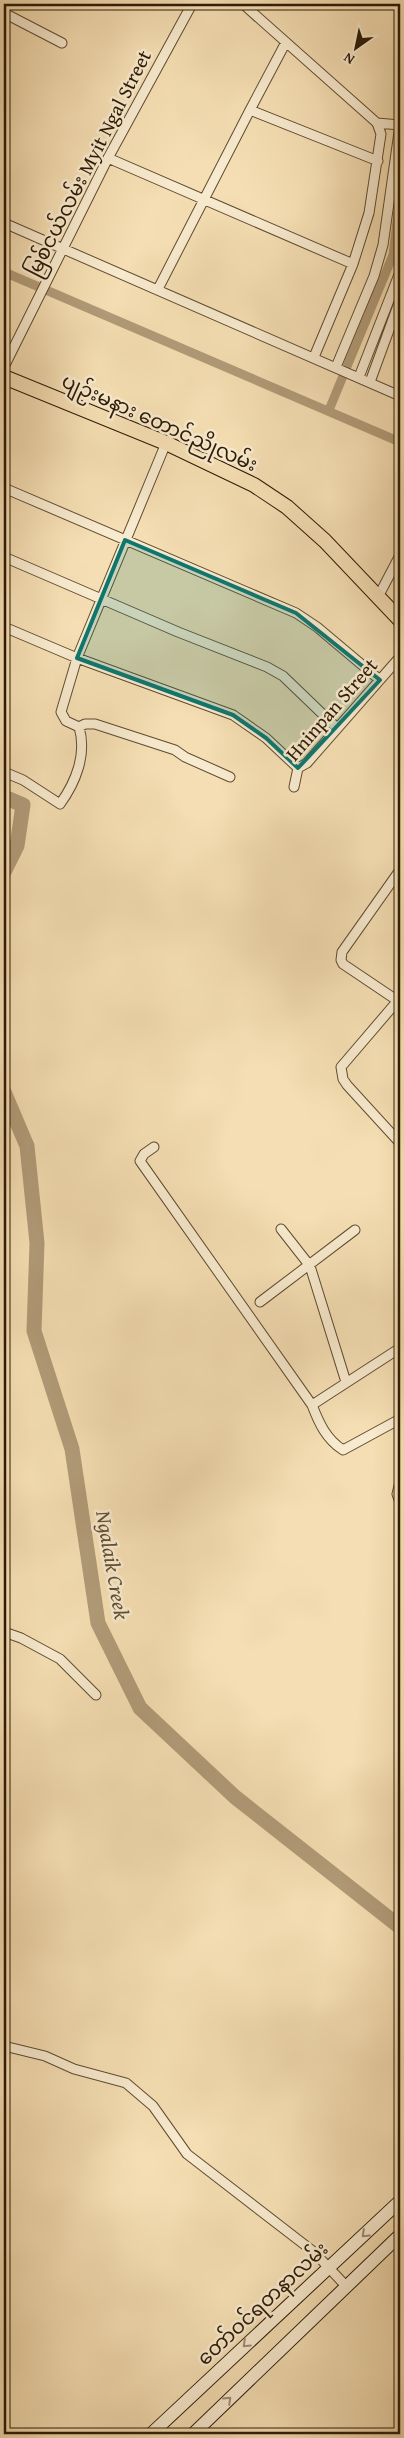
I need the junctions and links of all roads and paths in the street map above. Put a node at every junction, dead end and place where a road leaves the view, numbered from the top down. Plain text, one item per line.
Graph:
1 (192, 4) edge
2 (242, 4) edge
3 (4, 13) edge
4 (286, 42) junction
5 (62, 43) dead end
6 (250, 110) junction
7 (377, 123) junction
8 (400, 125) edge
9 (108, 158) junction
10 (378, 161) junction
11 (204, 200) junction
12 (4, 223) edge
13 (62, 248) junction
14 (353, 264) junction
15 (400, 272) edge
16 (158, 289) junction
17 (400, 300) edge
18 (314, 357) junction
19 (4, 367) edge
20 (338, 368) junction
21 (355, 376) junction
22 (4, 377) edge
23 (370, 382) junction
24 (400, 396) edge
25 (166, 443) junction
26 (4, 488) edge
27 (125, 540) junction
28 (400, 554) edge
29 (4, 557) edge
30 (378, 597) junction
31 (102, 598) junction
32 (400, 620) edge
33 (4, 627) edge
34 (400, 657) edge
35 (77, 658) junction
36 (380, 680) junction
37 (79, 727) junction
38 (337, 728) junction
39 (298, 768) junction
40 (4, 772) edge
41 (230, 777) dead end
42 (294, 787) dead end
43 (400, 870) edge
44 (399, 1000) edge
45 (400, 1143) edge
46 (154, 1146) dead end
47 (281, 1229) dead end
48 (355, 1230) dead end
49 (309, 1265) junction
50 (260, 1302) dead end
51 (400, 1348) edge
52 (346, 1382) junction
53 (312, 1405) junction
54 (400, 1419) edge
55 (400, 1482) edge
56 (400, 1502) edge
57 (4, 1632) edge
58 (96, 1695) dead end
59 (4, 2046) edge
60 (400, 2200) edge
61 (400, 2235) edge
62 (328, 2268) junction
63 (346, 2286) junction
64 (151, 2434) edge
65 (193, 2434) edge

1 - 9 street, မြစ်ငယ်လမ်း Myit Ngal Street
2 - 4 street
3 - 5 street
4 - 6 street
4 - 7 street
6 - 10 street
6 - 11 street
7 - 8 street
7 - 10 street
8 - 20 street
9 - 11 street
9 - 13 street, မြစ်ငယ်လမ်း Myit Ngal Street
10 - 14 street
11 - 14 street
11 - 16 street
12 - 13 street
13 - 16 street
13 - 19 street, မြစ်ငယ်လမ်း Myit Ngal Street
14 - 18 street
15 - 21 street
16 - 18 street
17 - 23 street
18 - 20 street
20 - 21 street
21 - 23 street
22 - 25 main road, ပျဉ်းမနား တောင်ညိုလမ်း
23 - 24 street
25 - 27 street
25 - 30 main road, ပျဉ်းမနား တောင်ညိုလမ်း
26 - 27 street
27 - 31 street
27 - 36 street
28 - 30 street
29 - 31 street
30 - 32 main road, ပျဉ်းမနား တောင်ညိုလမ်း
31 - 35 street
31 - 38 street
33 - 35 street
34 - 36 street, Hninpan Street
35 - 37 street
35 - 39 street
36 - 38 street, Hninpan Street
37 - 40 street
37 - 41 street
38 - 39 street, Hninpan Street
39 - 42 street, Hninpan Street
43 - 44 street
44 - 45 street
46 - 53 street
47 - 49 street
48 - 49 street
49 - 50 street
49 - 52 street
51 - 52 street
52 - 53 street
53 - 54 street
55 - 56 street
57 - 58 street
59 - 62 street
60 -> 62 main road, တော်ဝင်ရတနာလမ်း
61 - 63 main road
62 - 63 street
62 -> 64 main road, တော်ဝင်ရတနာလမ်း
65 -> 63 main road

